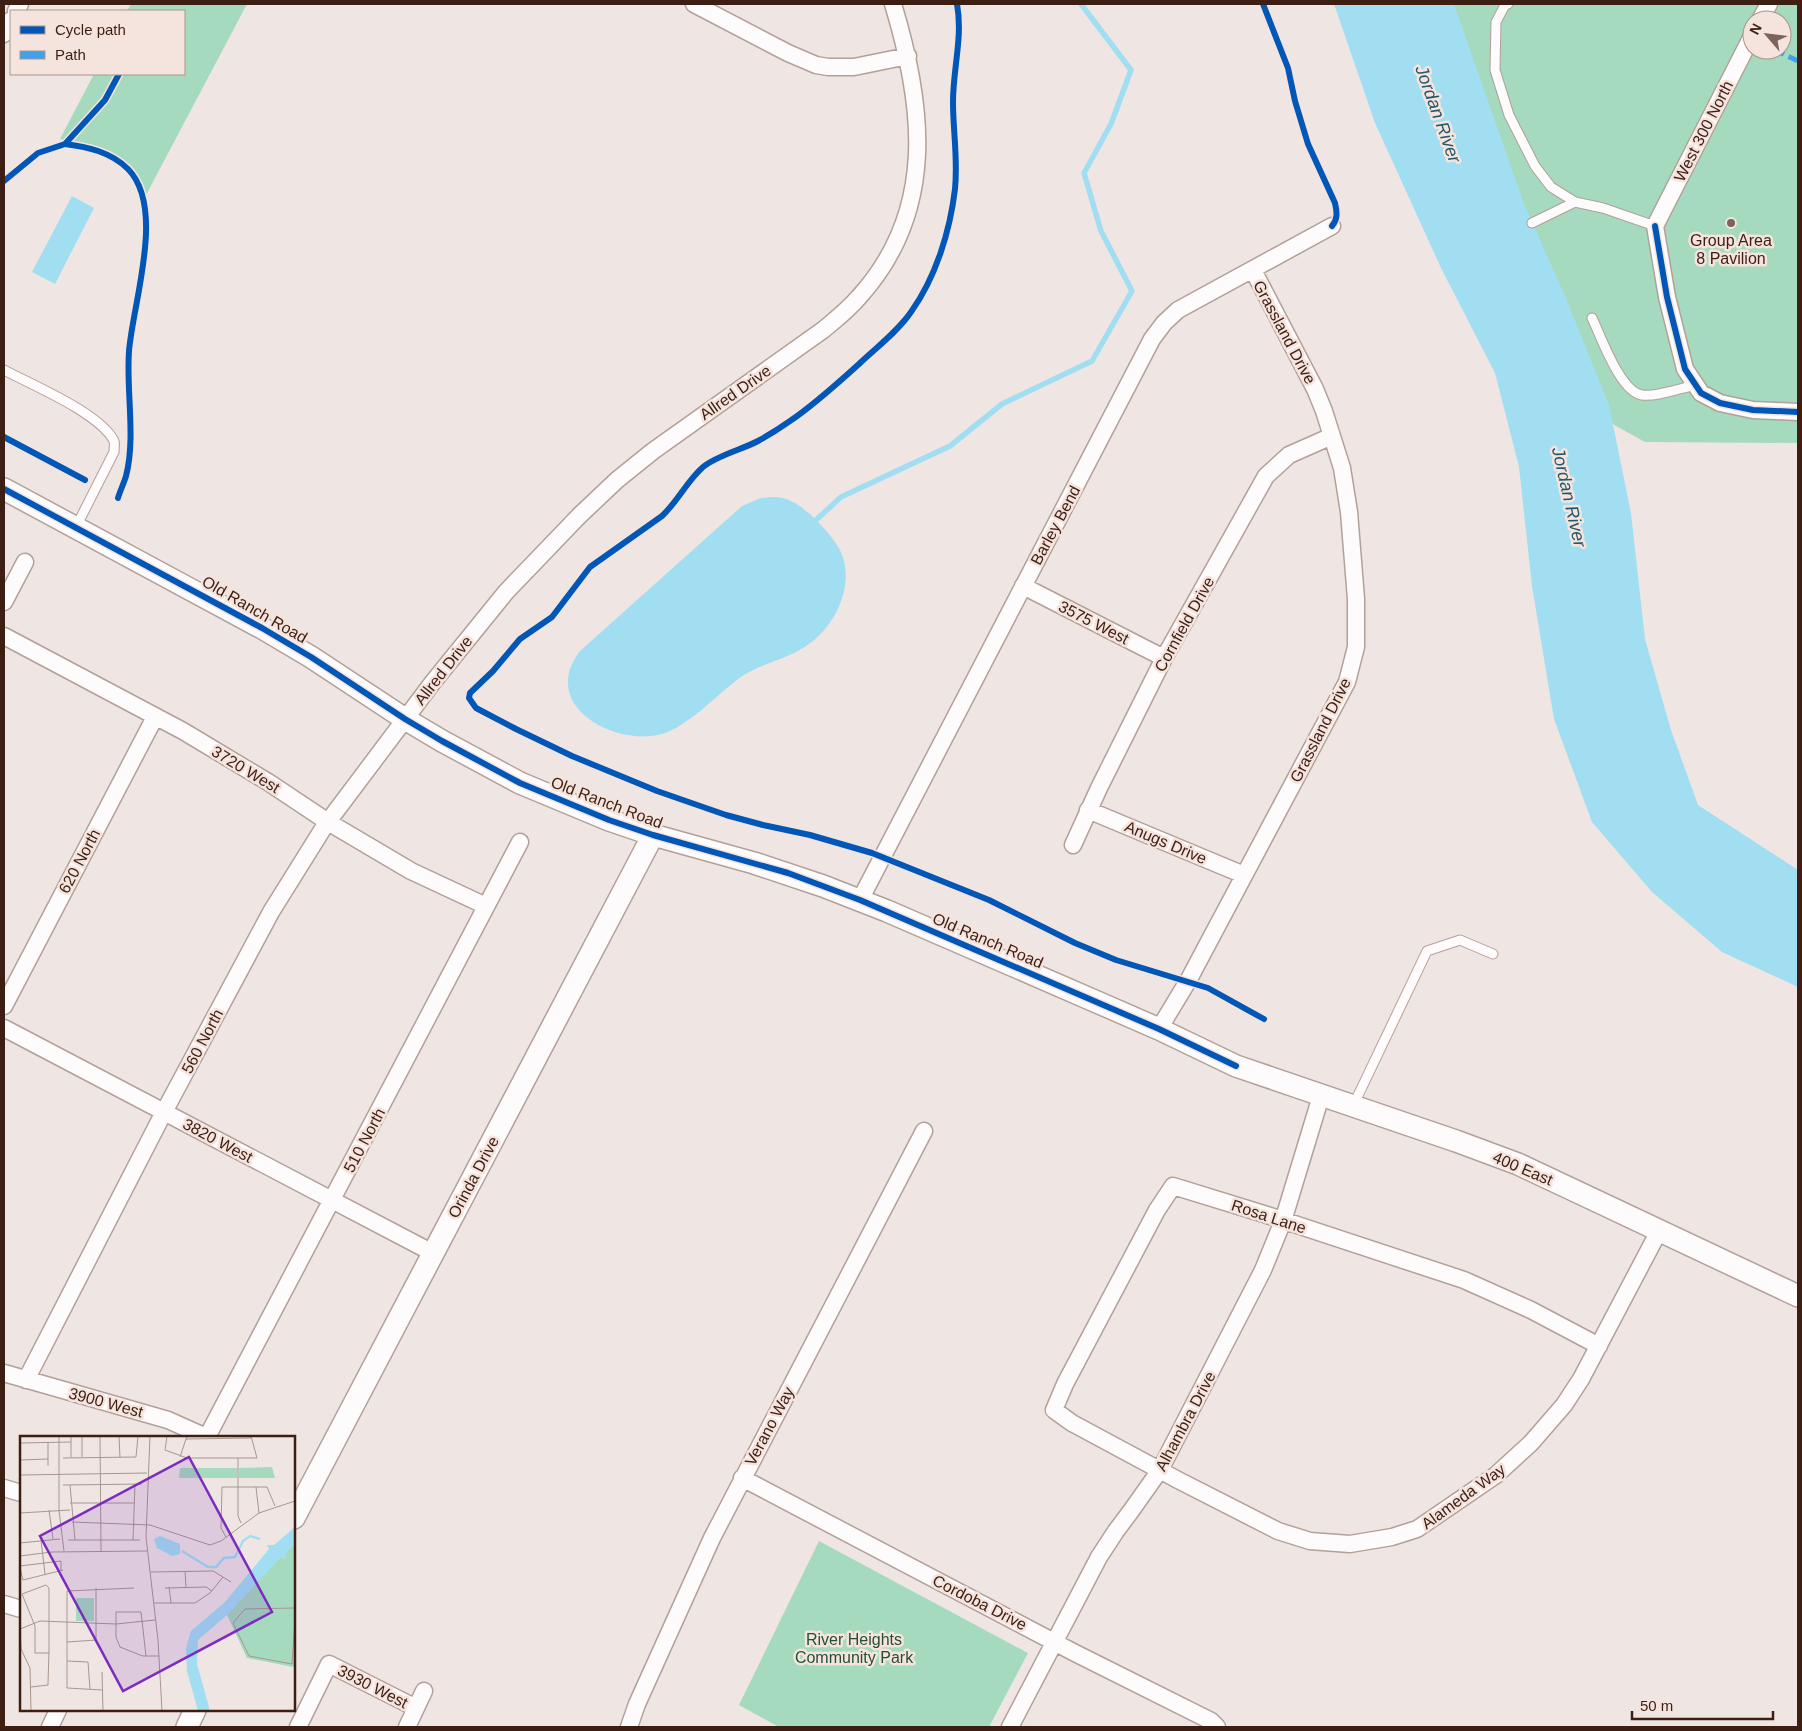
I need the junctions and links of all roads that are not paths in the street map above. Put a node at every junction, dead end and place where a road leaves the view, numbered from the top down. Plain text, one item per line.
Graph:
1 (694, 4) edge
2 (893, 4) edge
3 (1506, 4) edge
4 (10, 22) edge
5 (4, 34) edge
6 (908, 56) junction
7 (1742, 56) edge
8 (1574, 202) junction
9 (1532, 223) dead end
10 (1332, 226) dead end
11 (1655, 226) junction
12 (1253, 270) junction
13 (1592, 318) dead end
14 (4, 370) edge
15 (1696, 385) junction
16 (1798, 412) edge
17 (1332, 436) junction
18 (4, 489) edge
19 (75, 527) junction
20 (25, 562) dead end
21 (1023, 586) junction
22 (4, 602) edge
23 (4, 636) edge
24 (1164, 658) junction
25 (155, 717) junction
26 (405, 719) junction
27 (1088, 810) junction
28 (328, 822) junction
29 (652, 835) junction
30 (520, 842) dead end
31 (1073, 845) dead end
32 (1244, 875) junction
33 (860, 900) junction
34 (486, 906) junction
35 (1493, 954) dead end
36 (4, 1006) edge
37 (4, 1028) edge
38 (1159, 1029) junction
39 (1236, 1066) joint
40 (1322, 1096) junction
41 (1352, 1106) junction
42 (164, 1112) junction
43 (924, 1131) dead end
44 (332, 1200) junction
45 (1283, 1220) junction
46 (1659, 1231) junction
47 (433, 1253) junction
48 (1798, 1296) edge
49 (1599, 1346) junction
50 (4, 1372) edge
51 (26, 1380) junction
52 (1054, 1410) joint
53 (205, 1436) edge
54 (208, 1436) edge
55 (1160, 1470) junction
56 (742, 1478) junction
57 (4, 1488) edge
58 (20, 1493) edge
59 (295, 1516) edge
60 (4, 1604) edge
61 (20, 1609) edge
62 (1055, 1642) junction
63 (424, 1692) dead end
64 (416, 1708) junction
65 (58, 1711) edge
66 (195, 1711) edge
67 (50, 1727) edge
68 (187, 1727) edge
69 (298, 1727) edge
70 (407, 1727) edge
71 (629, 1727) edge
72 (1010, 1727) edge
73 (1217, 1727) edge

1 - 6 street
2 - 6 street, Allred Drive
3 - 8 lane
4 - 5 street
6 - 26 street, Allred Drive
7 - 11 street, West 300 North
8 - 9 lane
8 - 11 lane
10 - 12 street, Barley Bend
11 - 15 street
12 - 17 street, Grassland Drive
12 - 21 street, Barley Bend
13 - 15 lane
14 - 19 lane
15 - 16 street
17 - 24 street, Cornfield Drive
17 - 32 street, Grassland Drive
18 - 19 street, Old Ranch Road
19 - 26 street, Old Ranch Road
20 - 22 street
21 - 24 street, 3575 West
21 - 33 street, Barley Bend
23 - 25 street, 3720 West
24 - 27 street, Cornfield Drive
25 - 28 street, 3720 West
25 - 36 street, 620 North
26 - 28 street, 560 North
26 - 29 street, Old Ranch Road
27 - 31 street, Cornfield Drive
27 - 32 street, Anugs Drive
28 - 34 street, 3720 West
28 - 42 street, 560 North
29 - 33 street, Old Ranch Road
29 - 47 street, Orinda Drive
30 - 34 street, 510 North
32 - 38 street, Grassland Drive
33 - 38 street, Old Ranch Road
34 - 44 street, 510 North
35 - 41 lane
37 - 42 street, 3820 West
38 - 39 street, Old Ranch Road
39 - 40 street, 400 East
40 - 41 street, 400 East
40 - 45 street, Alhambra Drive
41 - 46 street, 400 East
42 - 44 street, 3820 West
42 - 51 street, 560 North
43 - 56 street, Verano Way
44 - 47 street, 3820 West
44 - 54 street, 510 North
45 - 49 street, Rosa Lane
45 - 52 street, Rosa Lane
45 - 55 street, Alhambra Drive
46 - 48 street, 400 East
46 - 49 street, Alameda Way
47 - 59 street, Orinda Drive
49 - 55 street, Alameda Way
50 - 51 street, 3900 West
51 - 53 street, 3900 West
52 - 55 street, Alameda Way
55 - 62 street, Alhambra Drive
56 - 62 street, Cordoba Drive
56 - 71 street, Verano Way
57 - 58 street
60 - 61 street
62 - 72 street, Alhambra Drive
62 - 73 street, Cordoba Drive
63 - 64 street
64 - 69 street, 3930 West
64 - 70 street
65 - 67 street
66 - 68 street

